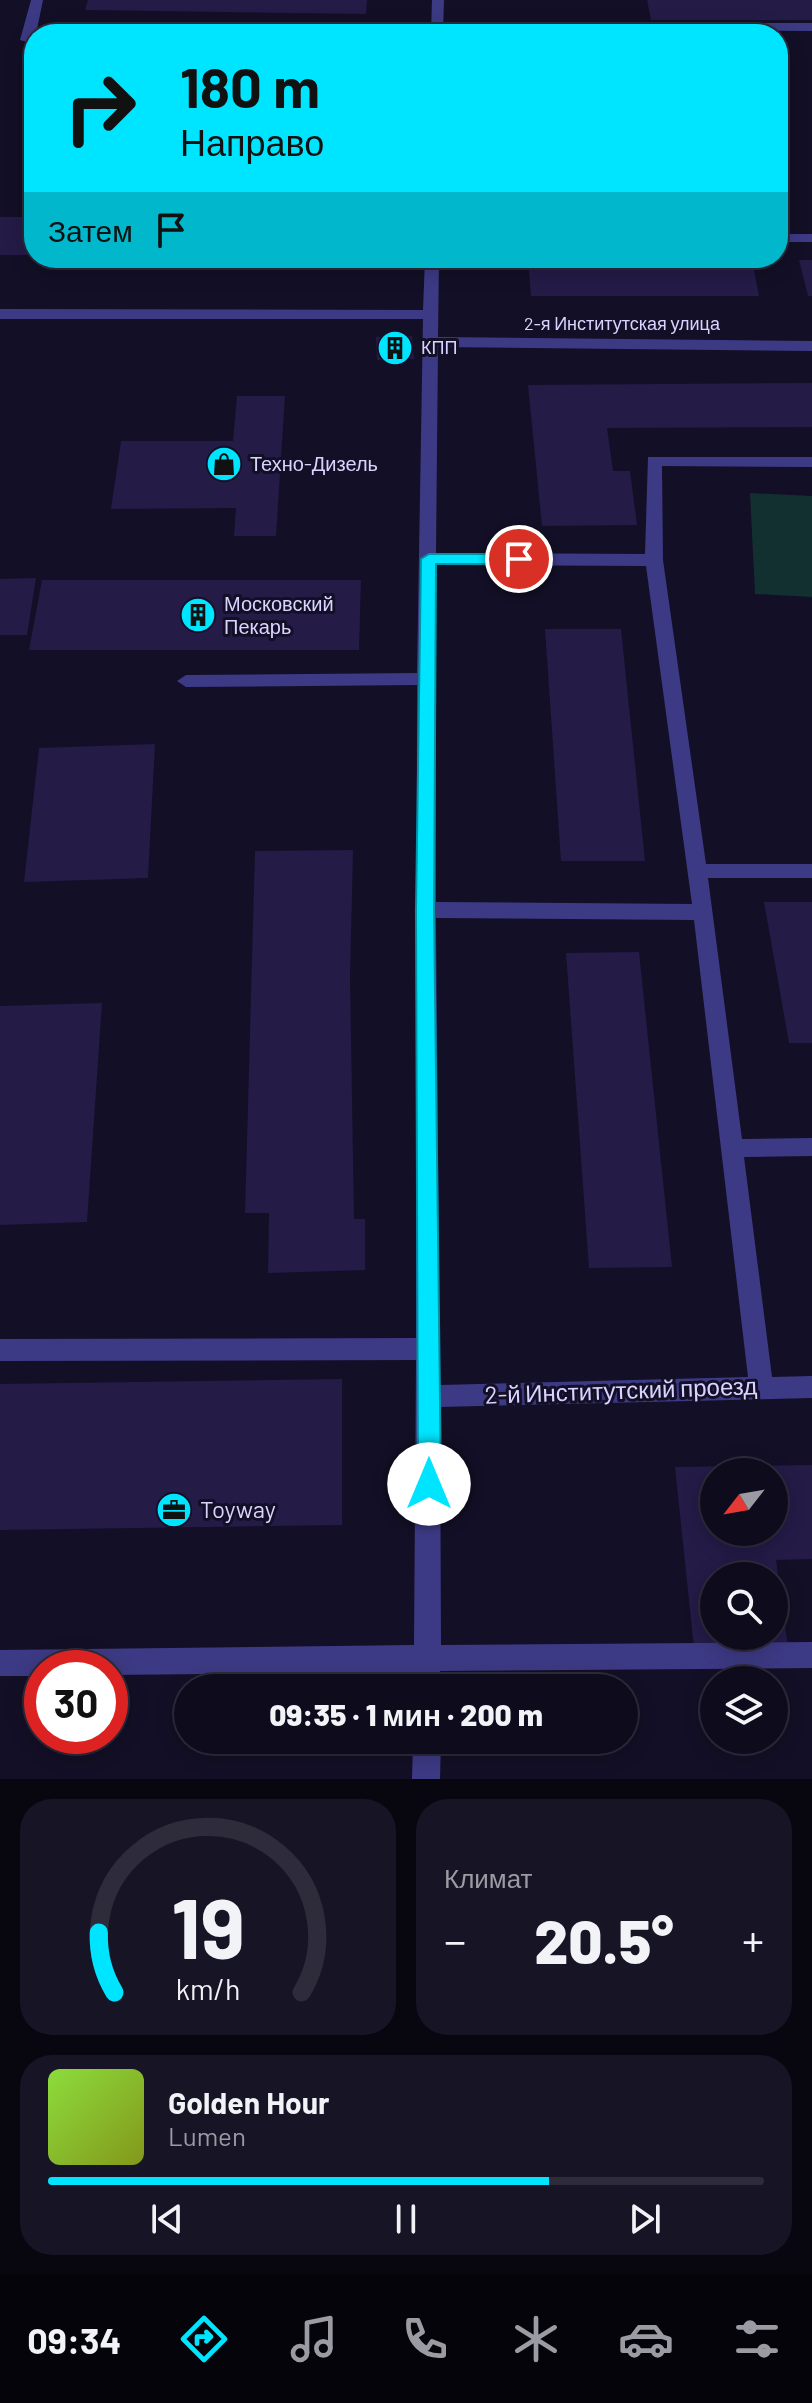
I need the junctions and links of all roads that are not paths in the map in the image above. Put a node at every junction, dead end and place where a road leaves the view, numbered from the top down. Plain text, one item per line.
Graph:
1 (37, 0) edge
2 (438, 0) edge
3 (30, 24) edge
4 (437, 24) edge
5 (788, 27) edge
6 (812, 27) edge
7 (788, 238) edge
8 (812, 238) edge
9 (432, 268) edge
10 (0, 314) edge
11 (430, 315) junction
12 (431, 342) junction
13 (812, 346) edge
14 (812, 462) edge
15 (429, 559) junction
16 (654, 560) junction
17 (426, 679) junction
18 (186, 681) dead end
19 (698, 871) junction
20 (812, 871) edge
21 (425, 910) junction
22 (703, 912) junction
23 (812, 1147) edge
24 (730, 1148) junction
25 (429, 1349) junction
26 (0, 1350) edge
27 (812, 1387) edge
28 (761, 1388) junction
29 (430, 1396) junction
30 (812, 1655) edge
31 (427, 1659) junction
32 (0, 1663) edge
33 (427, 1674) edge
34 (427, 1754) edge
35 (426, 1779) edge

1 - 3 street
2 - 4 street
5 - 6 street
7 - 8 street
9 - 11 street
10 - 11 street
11 - 12 street
12 - 13 street, 2-я Институтская улица
12 - 15 street
14 - 16 street
15 - 16 street
15 - 17 street
16 - 19 street
17 - 18 street
17 - 21 street
19 - 20 street
19 - 22 street
21 - 22 street
21 - 25 street
22 - 24 street
23 - 24 street
24 - 28 street
25 - 26 street
25 - 29 street
27 - 28 street, 2-й Институтский проезд
28 - 29 street, 2-й Институтский проезд
29 - 31 street
30 - 31 street
31 - 32 street
31 - 33 street
34 - 35 street

